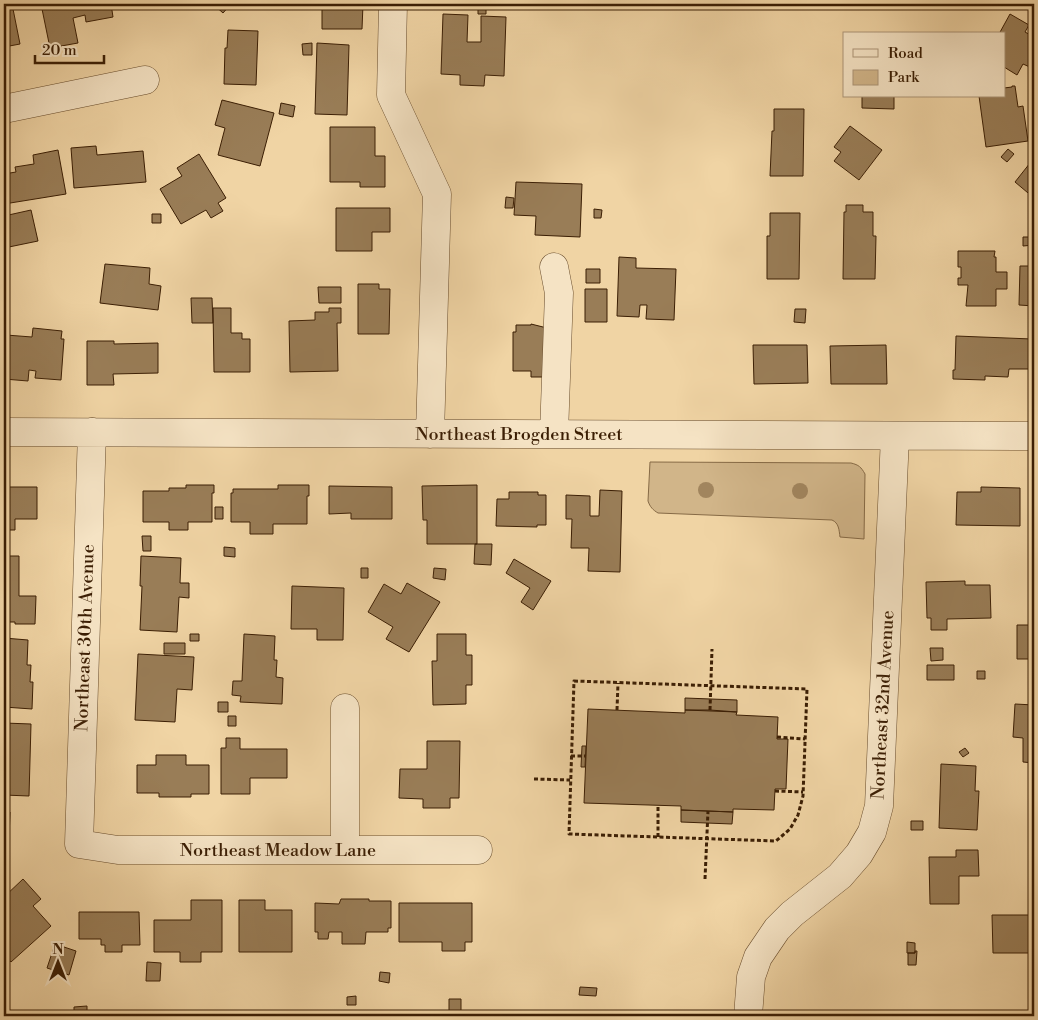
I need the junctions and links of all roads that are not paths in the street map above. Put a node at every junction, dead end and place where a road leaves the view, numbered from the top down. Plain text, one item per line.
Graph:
1 (393, 4) edge
2 (145, 80) dead end
3 (4, 109) edge
4 (554, 267) dead end
5 (4, 432) edge
6 (92, 432) junction
7 (430, 434) junction
8 (554, 434) junction
9 (895, 436) junction
10 (1034, 436) edge
11 (345, 708) dead end
12 (79, 844) joint
13 (344, 850) junction
14 (478, 850) dead end
15 (748, 1016) edge

1 - 7 street
2 - 3 street
4 - 8 street
5 - 6 street, Northeast Brogden Street
6 - 7 street, Northeast Brogden Street
6 - 12 street, Northeast 30th Avenue
7 - 8 street, Northeast Brogden Street
8 - 9 street, Northeast Brogden Street
9 - 10 street, Northeast Brogden Street
9 - 15 street, Northeast 32nd Avenue
11 - 13 street
12 - 13 street, Northeast Meadow Lane
13 - 14 street, Northeast Meadow Lane

